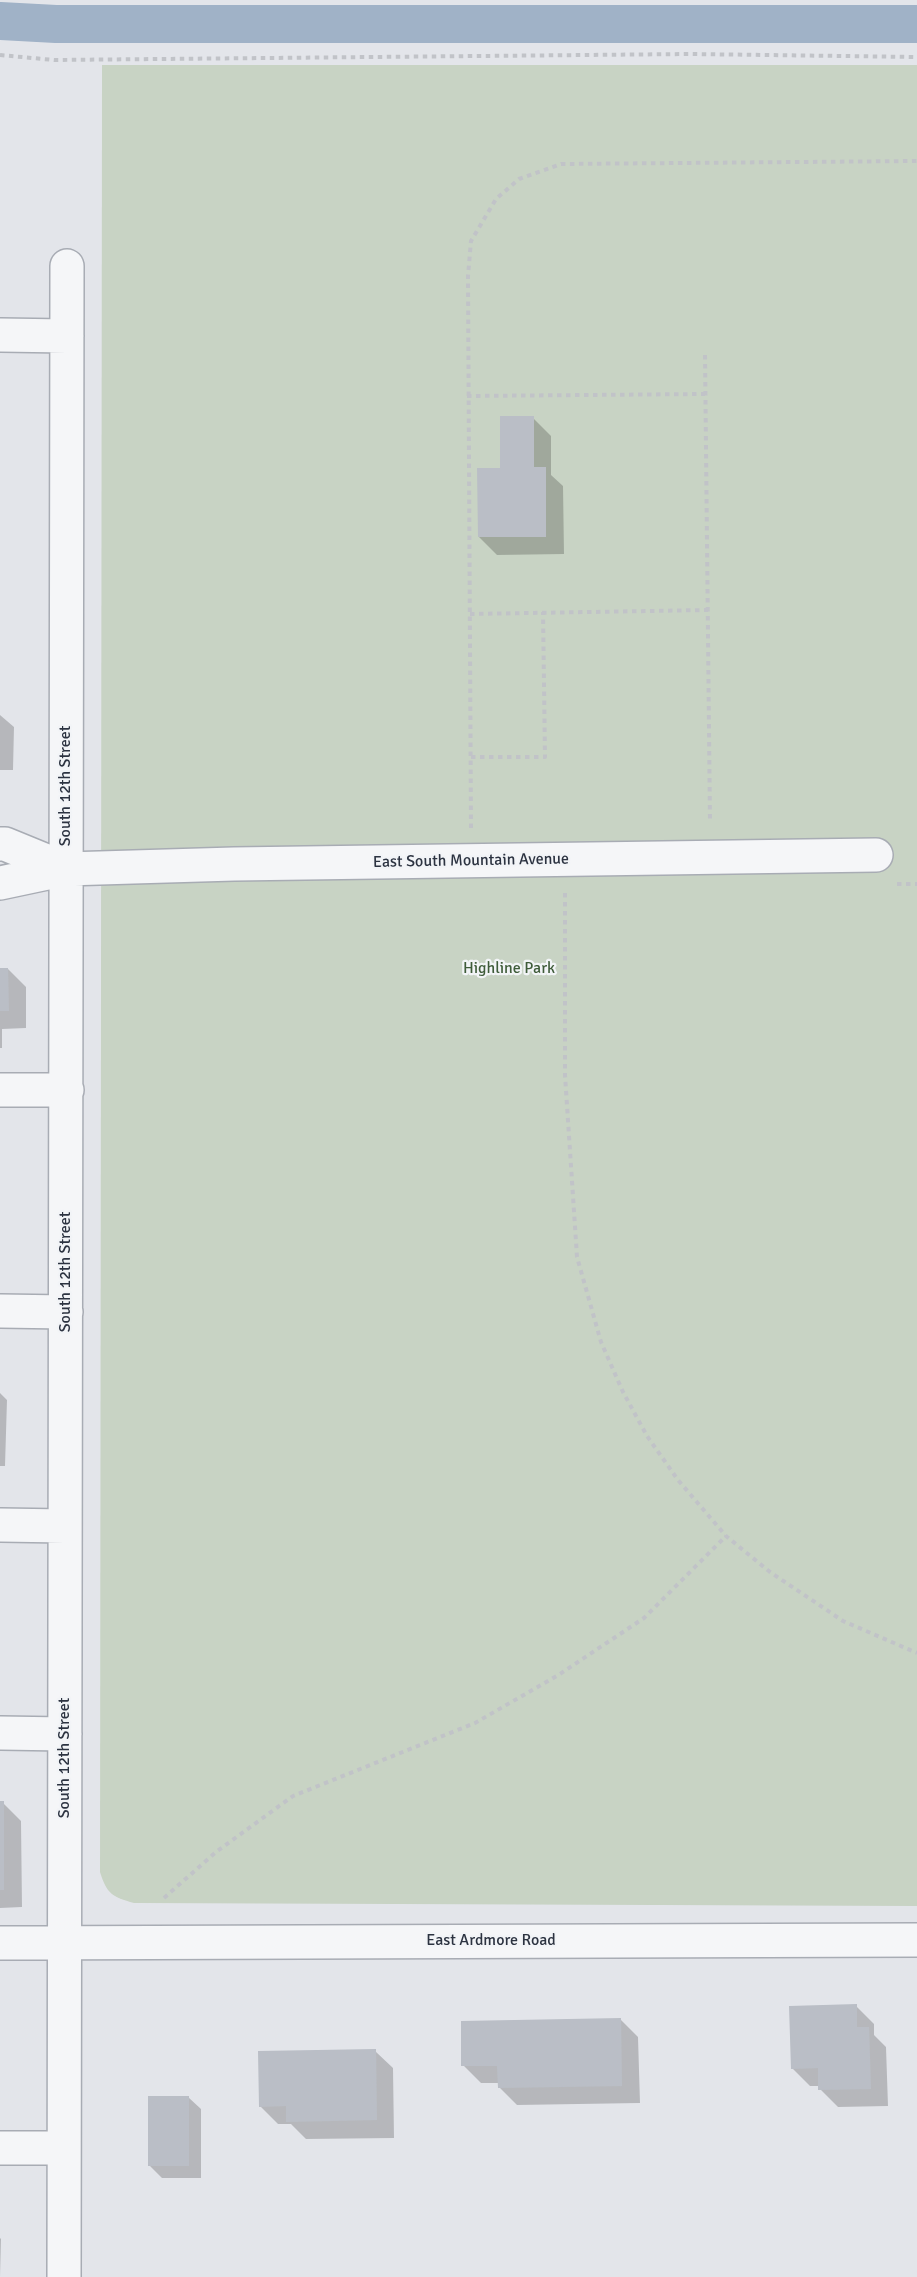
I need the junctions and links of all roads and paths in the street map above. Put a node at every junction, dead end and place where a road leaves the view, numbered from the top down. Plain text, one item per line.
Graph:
1 (0, 55) edge
2 (917, 57) edge
3 (917, 161) edge
4 (67, 266) dead end
5 (0, 335) edge
6 (67, 336) junction
7 (705, 355) dead end
8 (705, 394) junction
9 (468, 396) junction
10 (708, 610) junction
11 (543, 612) junction
12 (470, 614) junction
13 (471, 757) junction
14 (710, 828) dead end
15 (0, 844) edge
16 (876, 855) dead end
17 (472, 862) junction
18 (66, 869) junction
19 (0, 883) edge
20 (564, 886) dead end
21 (0, 1090) edge
22 (67, 1090) junction
23 (0, 1311) edge
24 (66, 1312) junction
25 (0, 1526) edge
26 (65, 1526) junction
27 (726, 1536) junction
28 (917, 1653) edge
29 (0, 1733) edge
30 (65, 1734) junction
31 (164, 1898) dead end
32 (917, 1940) edge
33 (0, 1943) edge
34 (65, 1943) junction
35 (0, 2148) edge
36 (64, 2148) junction
37 (64, 2277) edge

1 - 2 path
3 - 9 path
4 - 6 street, South 12th Street
5 - 6 street
6 - 18 street, South 12th Street
7 - 8 path
8 - 9 path
8 - 10 path
9 - 12 path
10 - 11 path
10 - 14 path
11 - 12 path
11 - 13 path
12 - 13 path
13 - 17 path
15 - 18 street, East South Mountain Avenue
16 - 17 street, East South Mountain Avenue
17 - 18 street, East South Mountain Avenue
18 - 19 street, East South Mountain Avenue
18 - 22 street, South 12th Street
20 - 27 path
21 - 22 street
22 - 24 street, South 12th Street
23 - 24 street
24 - 26 street, South 12th Street
25 - 26 street
26 - 30 street, South 12th Street
27 - 28 path
27 - 31 path
29 - 30 street
30 - 34 street, South 12th Street
32 - 34 street, East Ardmore Road
33 - 34 street, East Ardmore Road
34 - 36 street, South 12th Street
35 - 36 street
36 - 37 street, South 12th Street

